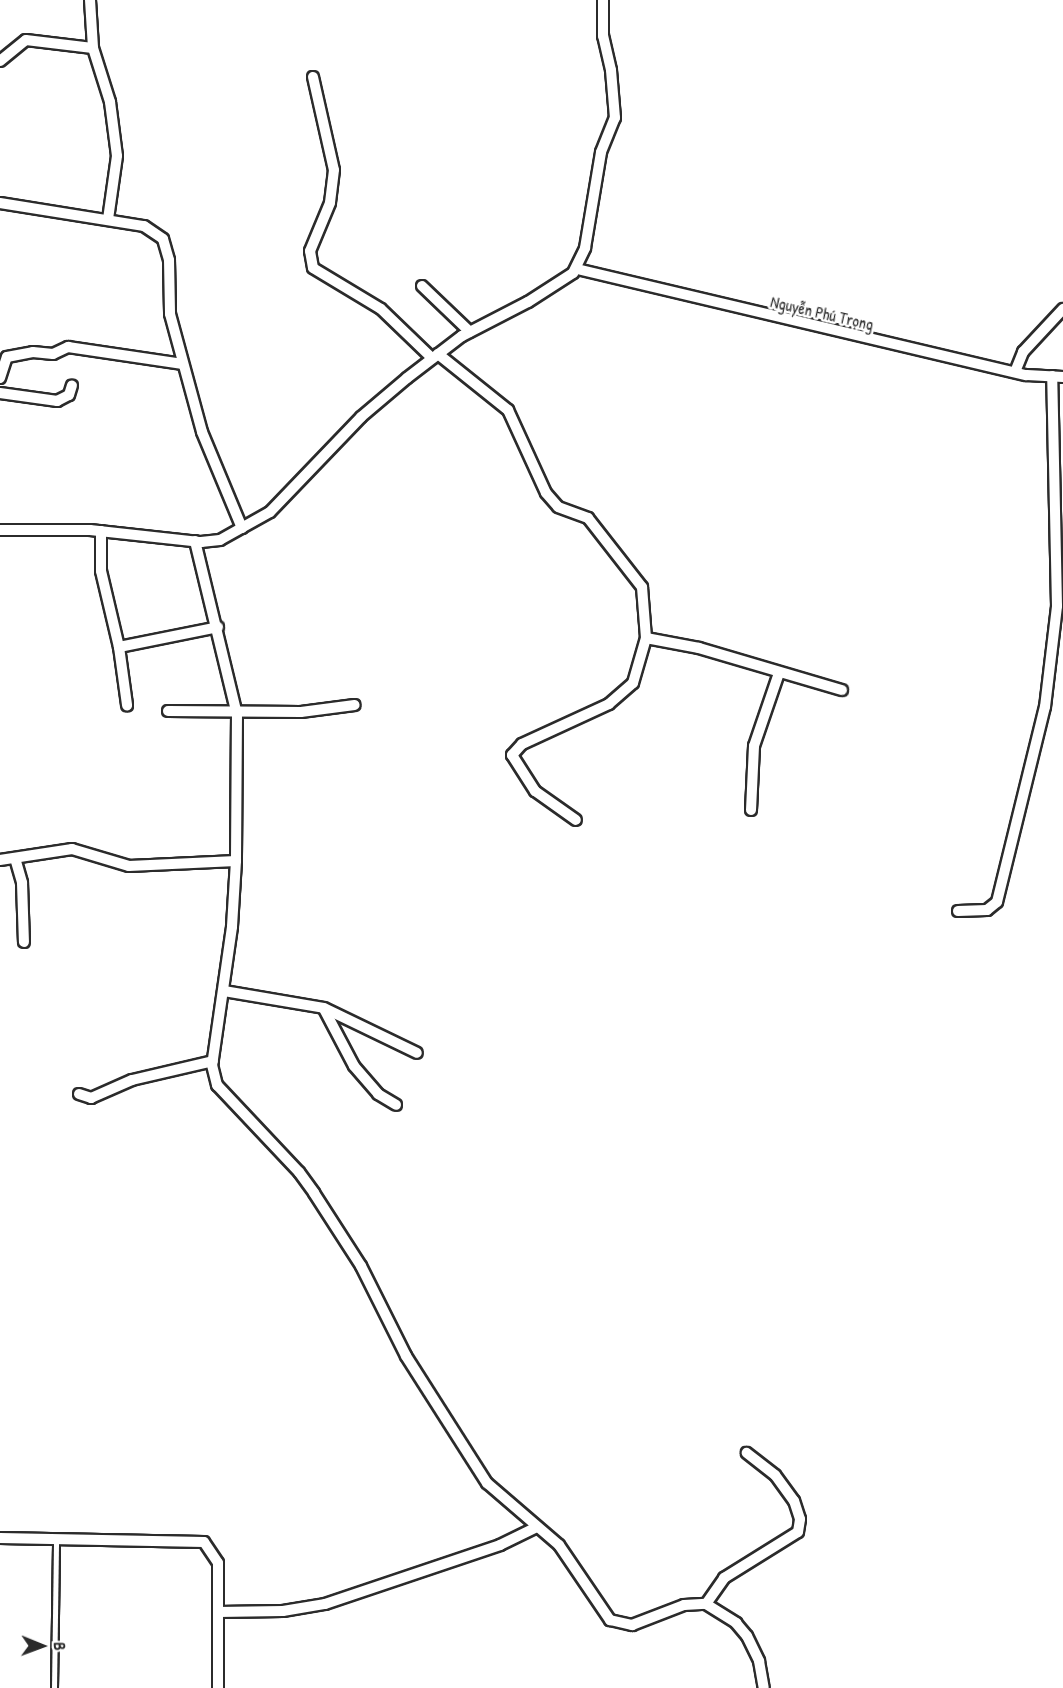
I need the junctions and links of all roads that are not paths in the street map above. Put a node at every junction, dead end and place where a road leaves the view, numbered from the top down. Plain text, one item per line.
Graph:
1 (90, 0) edge
2 (603, 0) edge
3 (93, 48) junction
4 (0, 62) edge
5 (313, 77) dead end
6 (0, 203) edge
7 (108, 219) junction
8 (577, 269) junction
9 (422, 286) dead end
10 (1063, 309) edge
11 (470, 332) junction
12 (435, 356) junction
13 (183, 364) junction
14 (1015, 372) junction
15 (1058, 377) edge
16 (0, 378) edge
17 (72, 385) dead end
18 (0, 393) edge
19 (242, 528) junction
20 (0, 530) edge
21 (101, 531) junction
22 (195, 541) junction
23 (218, 627) junction
24 (646, 638) junction
25 (119, 647) junction
26 (779, 673) junction
27 (842, 690) dead end
28 (127, 705) dead end
29 (355, 705) dead end
30 (168, 711) dead end
31 (237, 714) junction
32 (751, 810) dead end
33 (576, 820) dead end
34 (15, 858) junction
35 (0, 860) edge
36 (236, 861) junction
37 (958, 911) dead end
38 (24, 942) dead end
39 (224, 991) junction
40 (324, 1008) junction
41 (417, 1053) dead end
42 (213, 1061) junction
43 (79, 1094) dead end
44 (396, 1105) dead end
45 (747, 1454) dead end
46 (537, 1527) junction
47 (0, 1538) edge
48 (56, 1539) junction
49 (706, 1604) junction
50 (218, 1612) junction
51 (54, 1688) edge
52 (218, 1688) edge
53 (764, 1688) edge

1 - 3 street
2 - 8 street
3 - 4 street
3 - 7 street
5 - 12 street
6 - 7 street
7 - 13 street
8 - 11 street
8 - 14 street, Nguyễn Phú Trọng
9 - 11 street
10 - 14 street
11 - 12 street
12 - 19 street
12 - 24 street
13 - 16 street
13 - 19 street
14 - 15 street, Nguyễn Phú Trọng
15 - 37 street
17 - 18 street
19 - 22 street
20 - 21 street
21 - 22 street
21 - 25 street
22 - 23 street
23 - 25 street
23 - 31 street
24 - 26 street
24 - 33 street
25 - 28 street
26 - 27 street
26 - 32 street
29 - 31 street
30 - 31 street
31 - 36 street
34 - 35 street
34 - 36 street
34 - 38 street
36 - 39 street
39 - 40 street
39 - 42 street
40 - 41 street
40 - 44 street
42 - 43 street
42 - 46 street
45 - 49 street
46 - 49 street
46 - 50 street
47 - 48 street
48 - 50 street
48 - 51 lane
49 - 53 street
50 - 52 street

